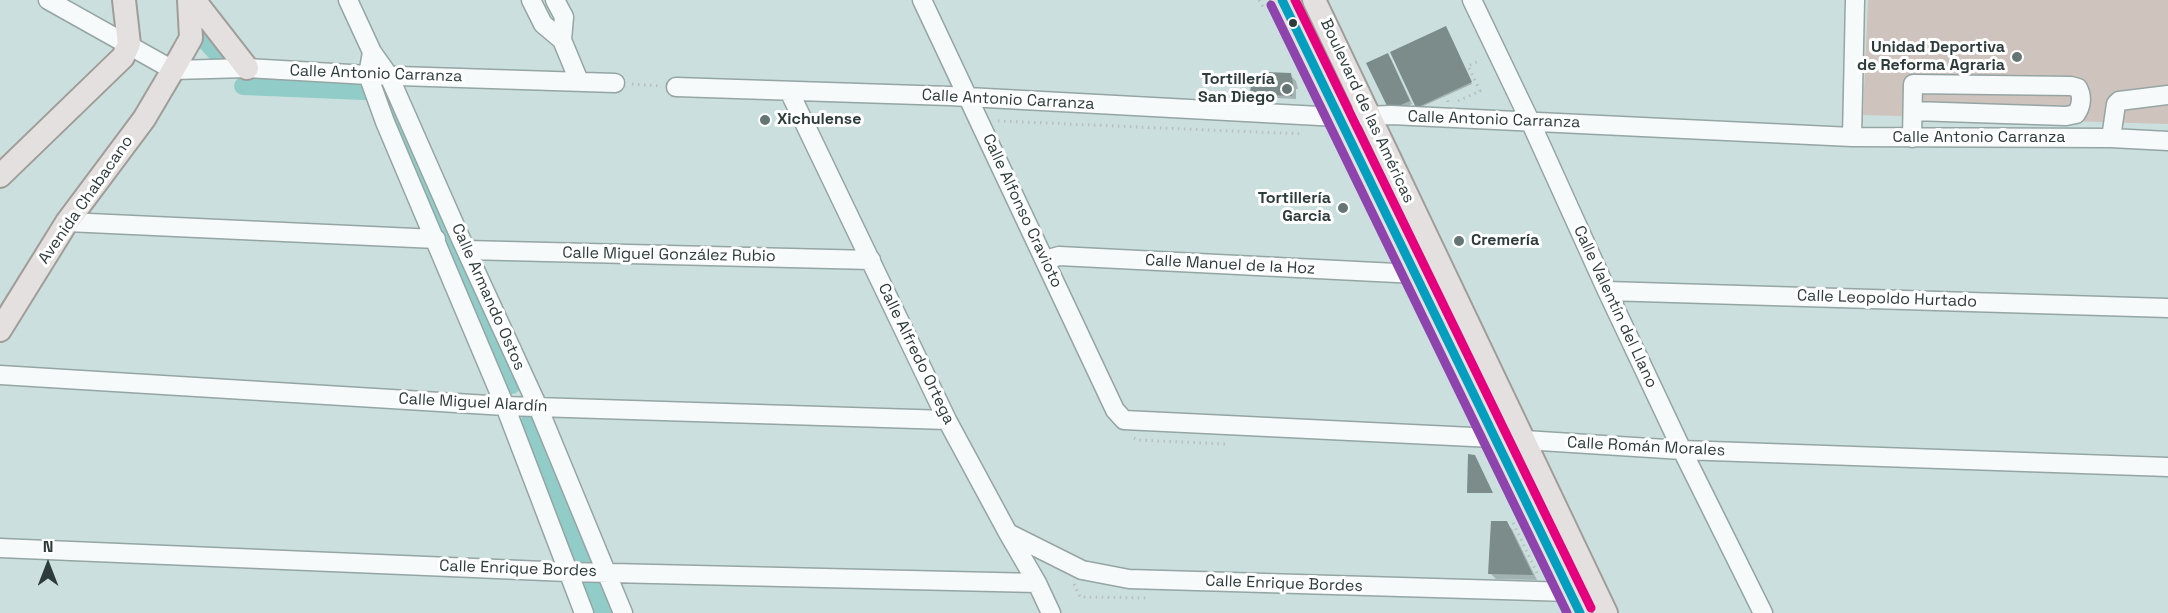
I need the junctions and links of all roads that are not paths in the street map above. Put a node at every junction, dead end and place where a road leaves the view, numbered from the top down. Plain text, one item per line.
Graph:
1 (48, 0) edge
2 (124, 0) edge
3 (189, 0) edge
4 (194, 0) edge
5 (348, 0) edge
6 (531, 0) edge
7 (555, 0) edge
8 (922, 0) edge
9 (1282, 0) edge
10 (1314, 0) edge
11 (1472, 0) edge
12 (1855, 0) edge
13 (562, 40) junction
14 (129, 44) junction
15 (372, 52) junction
16 (247, 68) junction
17 (172, 70) junction
18 (368, 75) junction
19 (390, 76) junction
20 (579, 81) junction
21 (615, 83) road end
22 (676, 87) road end
23 (789, 91) junction
24 (2168, 95) edge
25 (968, 98) junction
26 (1913, 111) junction
27 (1368, 116) junction
28 (1338, 117) junction
29 (1530, 121) junction
30 (1852, 136) junction
31 (1912, 138) junction
32 (2111, 138) junction
33 (2168, 141) edge
34 (3, 168) edge
35 (67, 222) junction
36 (436, 239) junction
37 (466, 250) junction
38 (871, 260) junction
39 (1045, 260) junction
40 (1416, 274) junction
41 (1607, 291) junction
42 (2168, 308) edge
43 (0, 330) edge
44 (0, 375) edge
45 (506, 406) junction
46 (538, 406) junction
47 (947, 420) junction
48 (1127, 428) joint
49 (1493, 438) junction
50 (1522, 439) junction
51 (1682, 450) junction
52 (2168, 467) edge
53 (1008, 533) junction
54 (0, 548) edge
55 (568, 572) junction
56 (606, 572) junction
57 (1037, 583) junction
58 (1570, 592) junction
59 (584, 613) edge
60 (622, 613) edge
61 (1051, 613) edge
62 (1580, 613) edge
63 (1606, 613) edge
64 (1763, 613) edge

1 - 14 street
2 - 14 main road
3 - 17 main road, Avenida Chabacano
4 - 16 main road
5 - 15 street, Calle Armando Ostos
6 - 13 street
7 - 13 street
8 - 25 street, Calle Alfonso Cravioto
9 - 28 main road, Boulevard de las Américas
10 - 27 main road, Boulevard de las Américas
11 - 29 street, Calle Valentín del Llano
12 - 30 street
13 - 20 street
14 - 17 street
14 - 34 main road
15 - 18 street, Calle Armando Ostos
15 - 19 street, Calle Armando Ostos
16 - 17 street, Calle Antonio Carranza
16 - 18 street, Calle Antonio Carranza
17 - 35 main road, Avenida Chabacano
18 - 19 street, Calle Antonio Carranza
18 - 36 street, Calle Armando Ostos
19 - 20 street, Calle Antonio Carranza
19 - 37 street, Calle Armando Ostos
20 - 21 street, Calle Antonio Carranza
22 - 23 street, Calle Antonio Carranza
23 - 25 street, Calle Antonio Carranza
23 - 38 street, Calle Alfredo Ortega
24 - 32 street
25 - 28 street, Calle Antonio Carranza
25 - 39 street, Calle Alfonso Cravioto
26 - 26 street
26 - 31 street
27 - 28 street, Calle Antonio Carranza
27 - 29 street, Calle Antonio Carranza
27 - 50 main road, Boulevard de las Américas
28 - 40 main road, Boulevard de las Américas
29 - 30 street, Calle Antonio Carranza
29 - 41 street, Calle Valentín del Llano
30 - 31 street, Calle Antonio Carranza
31 - 32 street, Calle Antonio Carranza
32 - 33 street, Calle Antonio Carranza
35 - 36 street
35 - 43 main road, Avenida Chabacano
36 - 45 street, Calle Armando Ostos
37 - 38 street, Calle Miguel González Rubio
37 - 46 street, Calle Armando Ostos
38 - 47 street, Calle Alfredo Ortega
39 - 40 street, Calle Manuel de la Hoz
39 - 48 street, Calle Alfonso Cravioto
40 - 49 main road, Boulevard de las Américas
41 - 42 street, Calle Leopoldo Hurtado
41 - 51 street, Calle Valentín del Llano
44 - 45 street, Calle Miguel Alardín
45 - 46 street, Calle Miguel Alardín
45 - 55 street, Calle Armando Ostos
46 - 47 street, Calle Miguel Alardín
46 - 56 street, Calle Armando Ostos
47 - 53 street, Calle Alfredo Ortega
48 - 49 street, Calle Román Morales
49 - 50 street, Calle Román Morales
49 - 58 main road, Boulevard de las Américas
50 - 51 street, Calle Román Morales
50 - 63 main road, Boulevard de las Américas
51 - 52 street, Calle Román Morales
51 - 64 street, Calle Valentín del Llano
53 - 57 street, Calle Alfredo Ortega
53 - 58 street, Calle Enrique Bordes
54 - 55 street, Calle Enrique Bordes
55 - 56 street, Calle Enrique Bordes
55 - 59 street, Calle Armando Ostos
56 - 57 street, Calle Enrique Bordes
56 - 60 street, Calle Armando Ostos
57 - 61 street, Calle Alfredo Ortega
58 - 62 main road, Boulevard de las Américas

